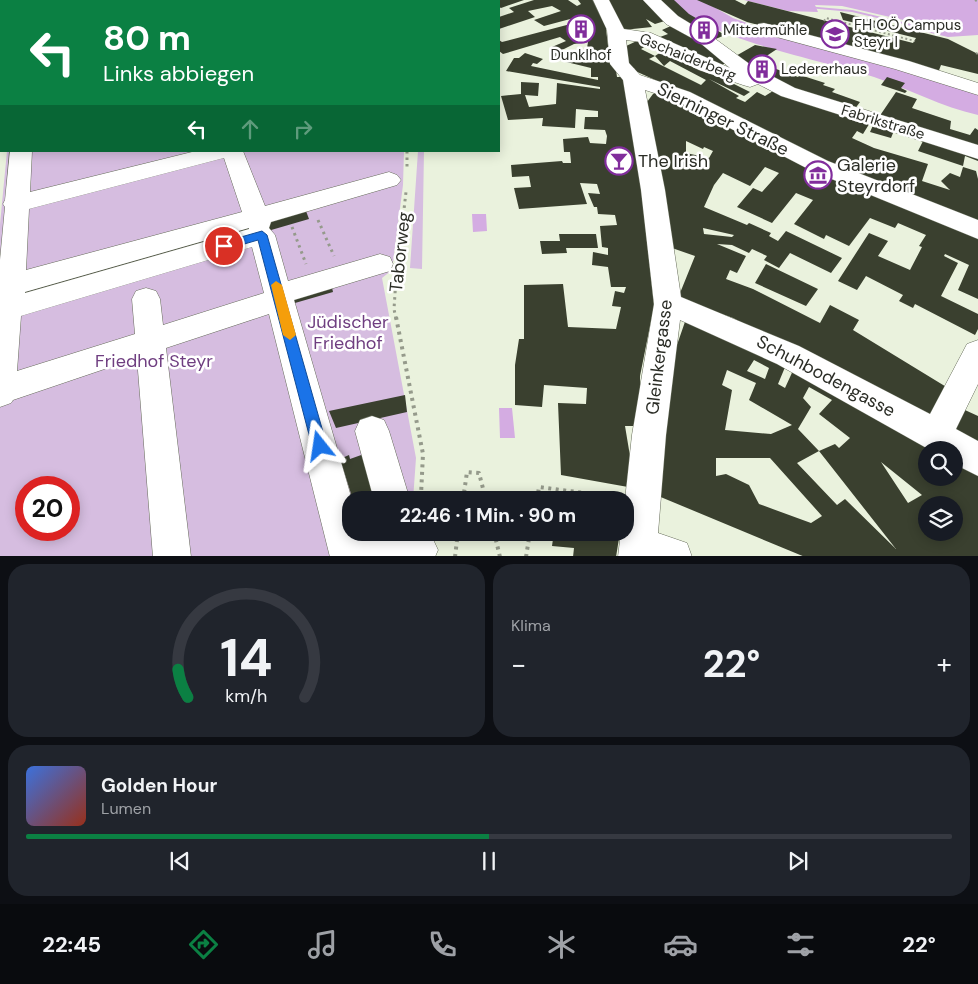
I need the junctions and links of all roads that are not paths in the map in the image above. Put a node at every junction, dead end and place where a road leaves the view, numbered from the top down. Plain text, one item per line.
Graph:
1 (601, 0) edge
2 (651, 0) edge
3 (764, 28) dead end
4 (616, 33) junction
5 (740, 40) dead end
6 (710, 43) junction
7 (627, 72) junction
8 (978, 88) edge
9 (788, 92) junction
10 (21, 152) edge
11 (978, 152) edge
12 (235, 155) edge
13 (401, 182) road end
14 (16, 204) junction
15 (259, 225) junction
16 (978, 230) edge
17 (391, 266) road end
18 (136, 287) junction
19 (280, 297) junction
20 (7, 302) edge
21 (668, 304) junction
22 (150, 341) junction
23 (978, 353) edge
24 (0, 391) edge
25 (372, 431) dead end
26 (936, 435) junction
27 (978, 460) edge
28 (389, 491) edge
29 (408, 543) edge
30 (637, 551) edge
31 (172, 556) edge
32 (349, 556) edge
33 (357, 556) edge
34 (672, 556) edge

1 - 4 street, Gleinkergasse
2 - 6 street
3 - 8 street
4 - 7 street, Gleinkergasse
4 - 9 street, Gschaiderberg
5 - 6 street
6 - 9 street
7 - 16 street, Sierninger Straße
7 - 21 street, Gleinkergasse
9 - 11 street, Fabrikstraße
10 - 14 street
12 - 14 street
12 - 15 street
13 - 15 street
14 - 20 street
15 - 18 street
15 - 19 street
15 - 20 street
17 - 19 street
18 - 20 street
18 - 22 street
19 - 22 street
19 - 32 street
20 - 24 street
21 - 26 street, Schuhbodengasse
21 - 30 street, Gleinkergasse
22 - 24 street
22 - 31 street
23 - 26 street
25 - 28 street
26 - 27 street, Schuhbodengasse
29 - 33 street
30 - 34 street

